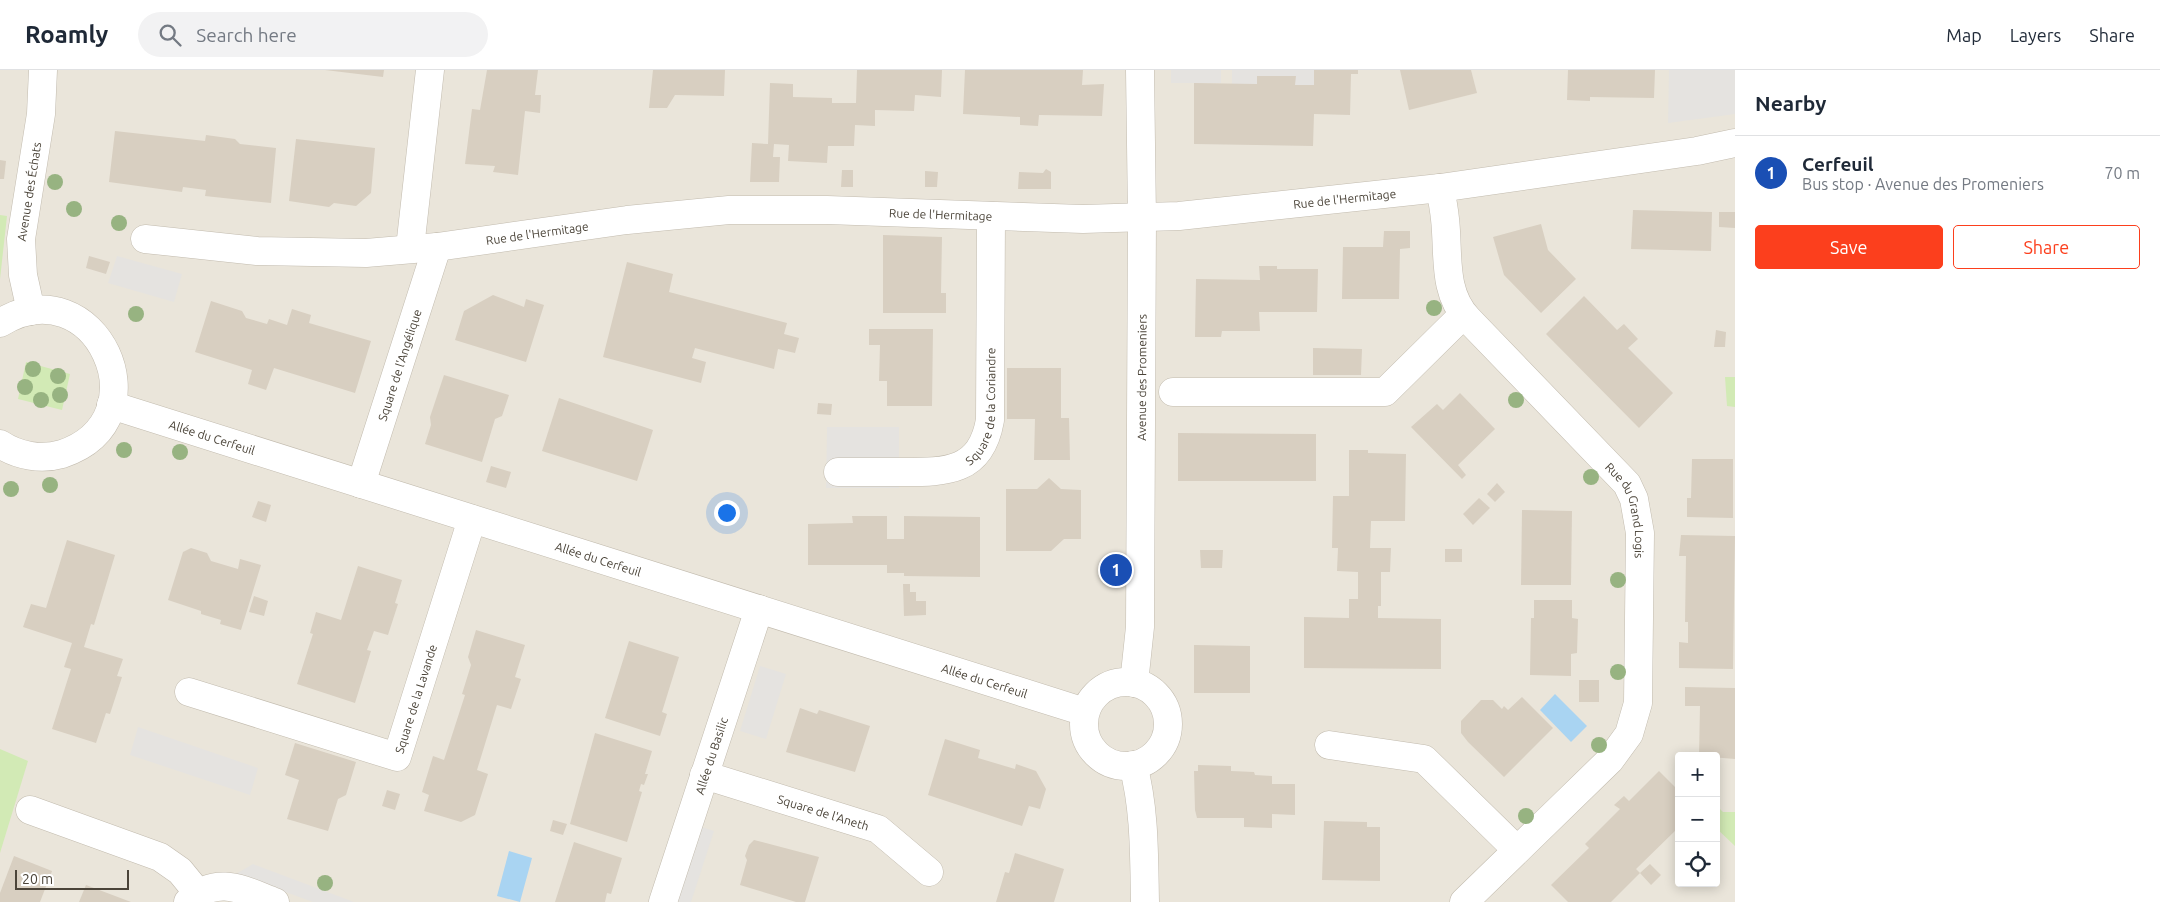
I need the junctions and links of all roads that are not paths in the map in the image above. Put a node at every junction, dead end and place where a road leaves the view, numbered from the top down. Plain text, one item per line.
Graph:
1 (43, 70) edge
2 (430, 70) edge
3 (1140, 70) edge
4 (1735, 143) edge
5 (1440, 188) junction
6 (991, 216) junction
7 (1142, 218) junction
8 (145, 239) dead end
9 (424, 248) junction
10 (31, 311) junction
11 (1463, 315) junction
12 (0, 323) edge
13 (1173, 392) dead end
14 (111, 405) junction
15 (2, 448) edge
16 (838, 472) dead end
17 (361, 484) junction
18 (472, 519) junction
19 (759, 610) junction
20 (1134, 683) junction
21 (189, 692) dead end
22 (1085, 712) junction
23 (1329, 745) dead end
24 (1133, 765) junction
25 (704, 775) junction
26 (30, 810) dead end
27 (1518, 850) junction
28 (928, 872) dead end
29 (193, 898) edge
30 (274, 902) edge
31 (663, 902) edge
32 (1146, 902) edge
33 (1464, 902) edge

1 - 10 street, Avenue des Échats
2 - 9 street, Square de l'Angélique
3 - 7 street, Avenue des Promeniers
4 - 5 street, Rue de l'Hermitage
5 - 7 street, Rue de l'Hermitage
5 - 11 street, Rue du Grand Logis
6 - 7 street, Rue de l'Hermitage
6 - 9 street, Rue de l'Hermitage
6 - 16 street, Square de la Coriandre
7 - 20 street, Avenue des Promeniers
8 - 9 street, Rue de l'Hermitage
9 - 17 street, Square de l'Angélique
10 - 12 street
10 - 14 street
11 - 13 street
11 - 27 street, Rue du Grand Logis
14 - 15 street
14 - 17 street, Allée du Cerfeuil
17 - 18 street, Allée du Cerfeuil
18 - 19 street, Allée du Cerfeuil
18 - 21 street, Square de la Lavande
19 - 22 street, Allée du Cerfeuil
19 - 25 street, Allée du Basilic
20 - 22 street
20 - 24 street
22 - 24 street
23 - 27 street
24 - 32 street
25 - 28 street, Square de l'Aneth
25 - 31 street, Allée du Basilic
26 - 29 street
27 - 33 street, Rue du Grand Logis
29 - 30 street

